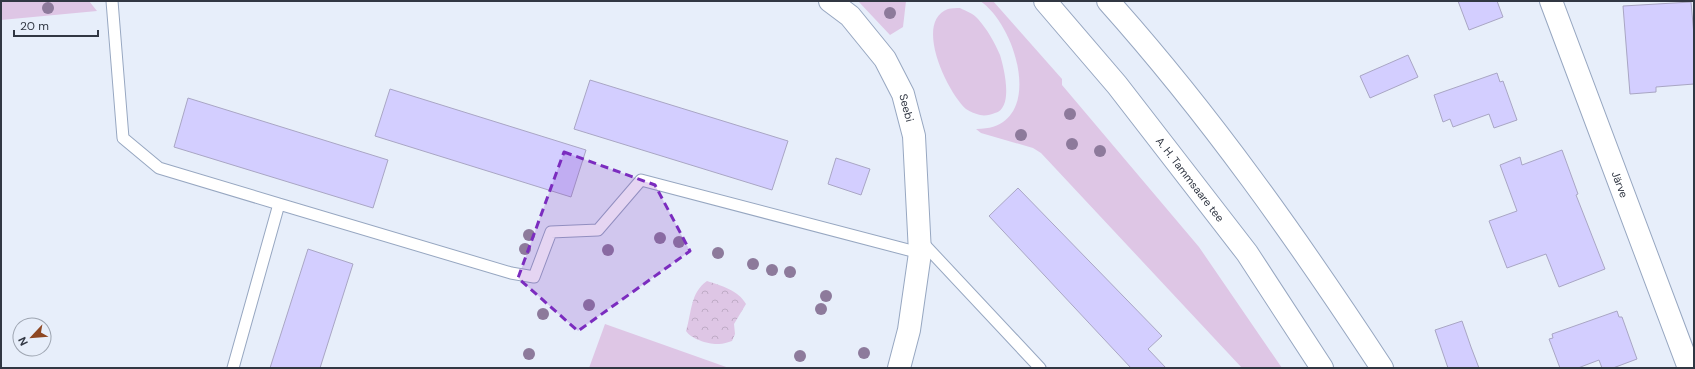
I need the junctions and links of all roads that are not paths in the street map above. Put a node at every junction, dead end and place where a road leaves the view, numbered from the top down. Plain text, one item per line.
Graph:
1 (112, 1) edge
2 (830, 1) edge
3 (1032, 1) edge
4 (1045, 1) edge
5 (1108, 1) edge
6 (1121, 1) edge
7 (1551, 1) edge
8 (1157, 56) junction
9 (1117, 85) junction
10 (279, 204) junction
11 (920, 247) junction
12 (233, 368) edge
13 (899, 368) edge
14 (1040, 368) edge
15 (1322, 368) edge
16 (1382, 368) edge
17 (1689, 368) edge

1 - 10 lane
2 - 11 main road, Seebi
3 - 9 main road
4 - 9 main road, A. H. Tammsaare tee
5 - 8 main road
6 - 8 main road
7 - 17 main road, Järve
8 - 16 main road
9 - 15 main road, A. H. Tammsaare tee
10 - 11 lane
10 - 12 lane
11 - 13 main road, Seebi
11 - 14 lane

